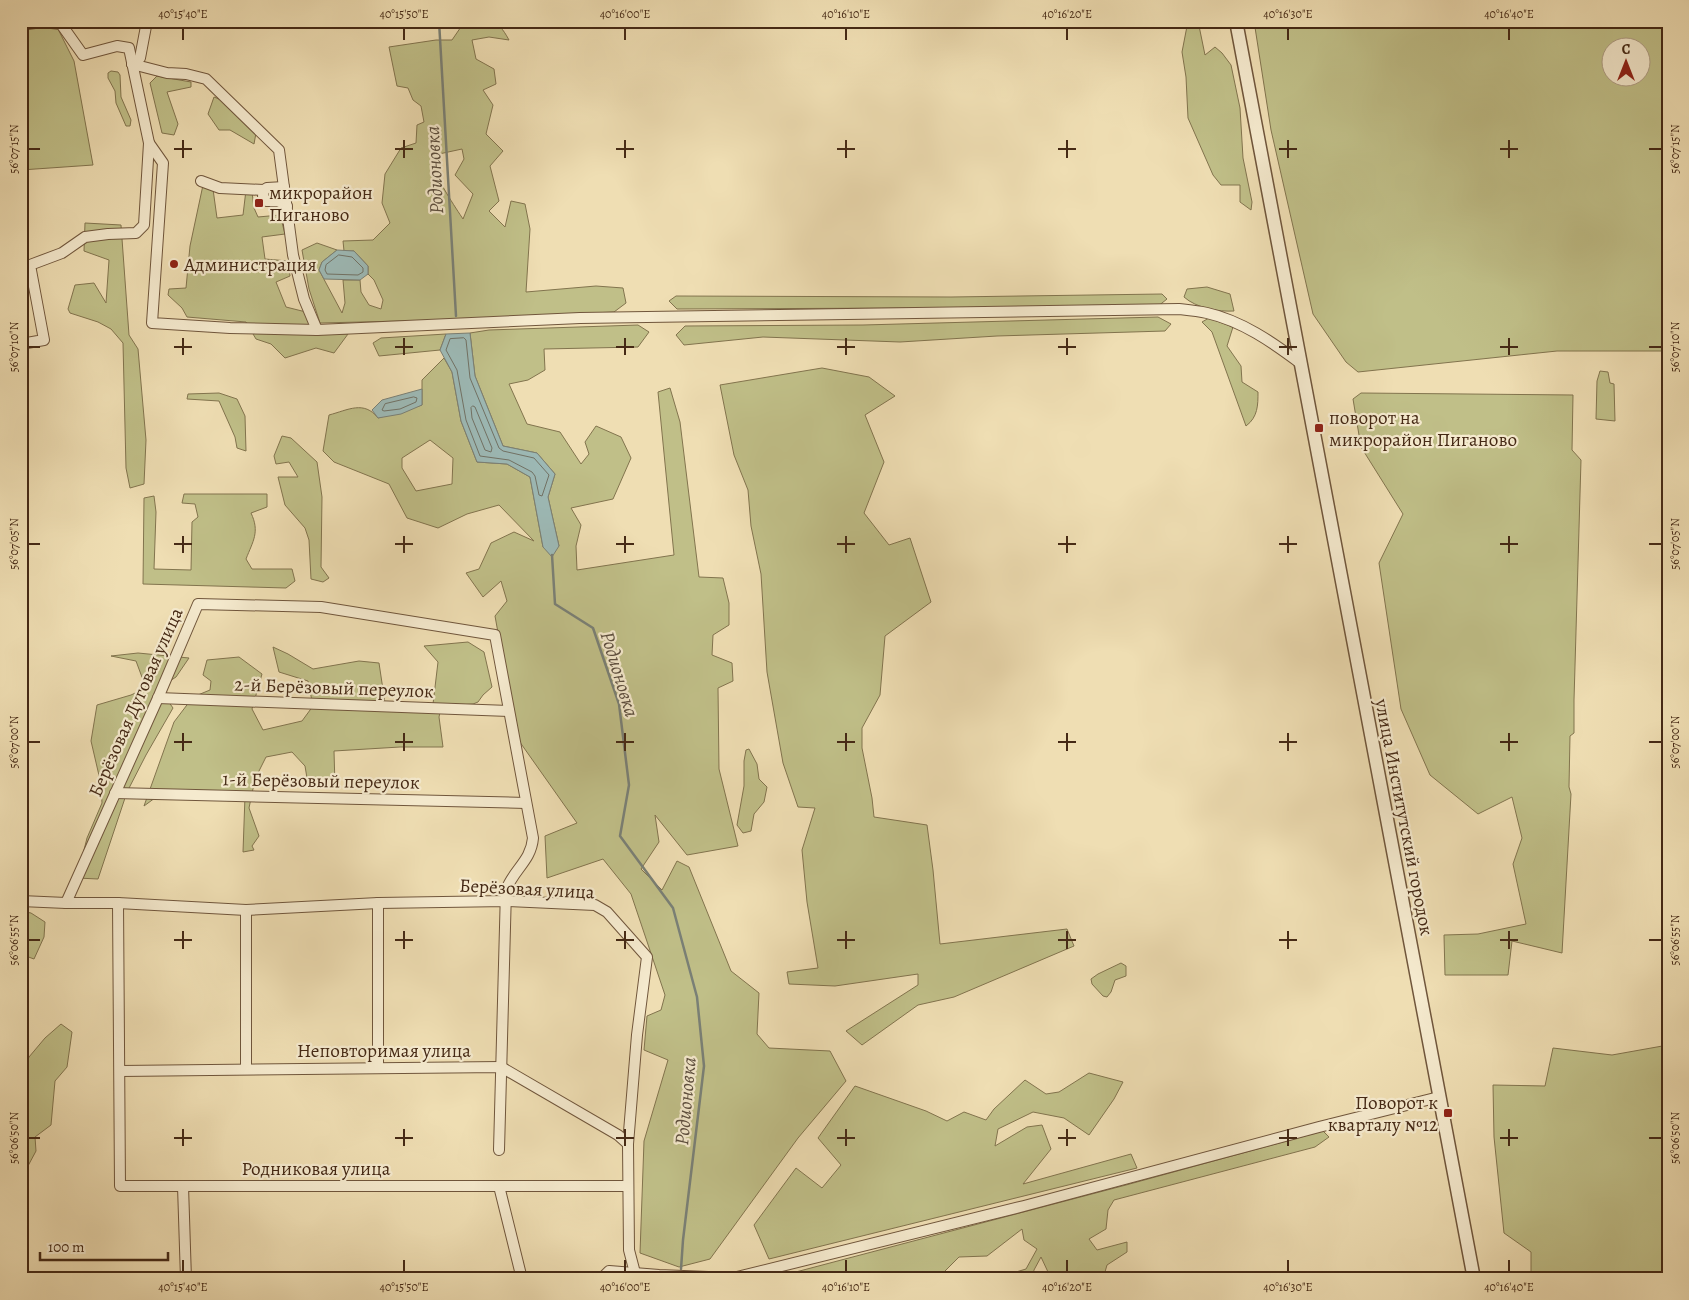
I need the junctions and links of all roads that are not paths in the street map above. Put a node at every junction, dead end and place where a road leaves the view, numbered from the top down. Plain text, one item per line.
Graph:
1 (147, 21) edge
2 (1236, 21) edge
3 (21, 25) edge
4 (132, 64) junction
5 (149, 143) junction
6 (200, 181) dead end
7 (284, 187) junction
8 (264, 190) junction
9 (286, 206) junction
10 (317, 330) junction
11 (21, 344) edge
12 (1300, 363) junction
13 (158, 698) junction
14 (509, 711) junction
15 (115, 793) junction
16 (526, 803) junction
17 (21, 901) edge
18 (507, 901) junction
19 (66, 903) junction
20 (118, 903) junction
21 (378, 903) junction
22 (246, 910) junction
23 (501, 1067) junction
24 (378, 1068) junction
25 (246, 1069) junction
26 (120, 1071) junction
27 (1439, 1097) junction
28 (628, 1144) junction
29 (500, 1150) dead end
30 (183, 1186) junction
31 (499, 1186) junction
32 (628, 1186) junction
33 (635, 1273) junction
34 (186, 1279) edge
35 (522, 1279) edge
36 (601, 1279) edge
37 (1474, 1279) edge

1 - 4 street
2 - 12 street, улица Институтский городок
3 - 4 street
4 - 5 street
4 - 7 street
5 - 10 street
5 - 11 street
6 - 8 street
7 - 8 street
7 - 9 street
8 - 9 street
9 - 10 street
10 - 12 street
12 - 27 street, улица Институтский городок
13 - 14 street, 2-й Берёзовый переулок
13 - 14 street, Берёзовая Дуговая улица
13 - 15 street, Берёзовая Дуговая улица
14 - 16 street, Берёзовая Дуговая улица
15 - 16 street, 1-й Берёзовый переулок
15 - 19 street, Берёзовая Дуговая улица
16 - 18 street, Берёзовая Дуговая улица
17 - 19 street, Берёзовая улица
18 - 21 street, Берёзовая улица
18 - 23 street, Берёзовая Дуговая улица
18 - 28 street, Берёзовая улица
19 - 20 street, Берёзовая улица
20 - 22 street, Берёзовая улица
20 - 26 street
21 - 22 street, Берёзовая улица
21 - 24 street
22 - 25 street
23 - 24 street, Неповторимая улица
23 - 28 street
23 - 29 street, Берёзовая Дуговая улица
24 - 25 street, Неповторимая улица
25 - 26 street, Неповторимая улица
26 - 30 street, Родниковая улица
27 - 33 street
27 - 37 street, улица Институтский городок
28 - 32 street, Берёзовая улица
30 - 31 street, Родниковая улица
30 - 34 street
31 - 32 street, Родниковая улица
31 - 35 street
32 - 33 street, Берёзовая улица
33 - 36 street

